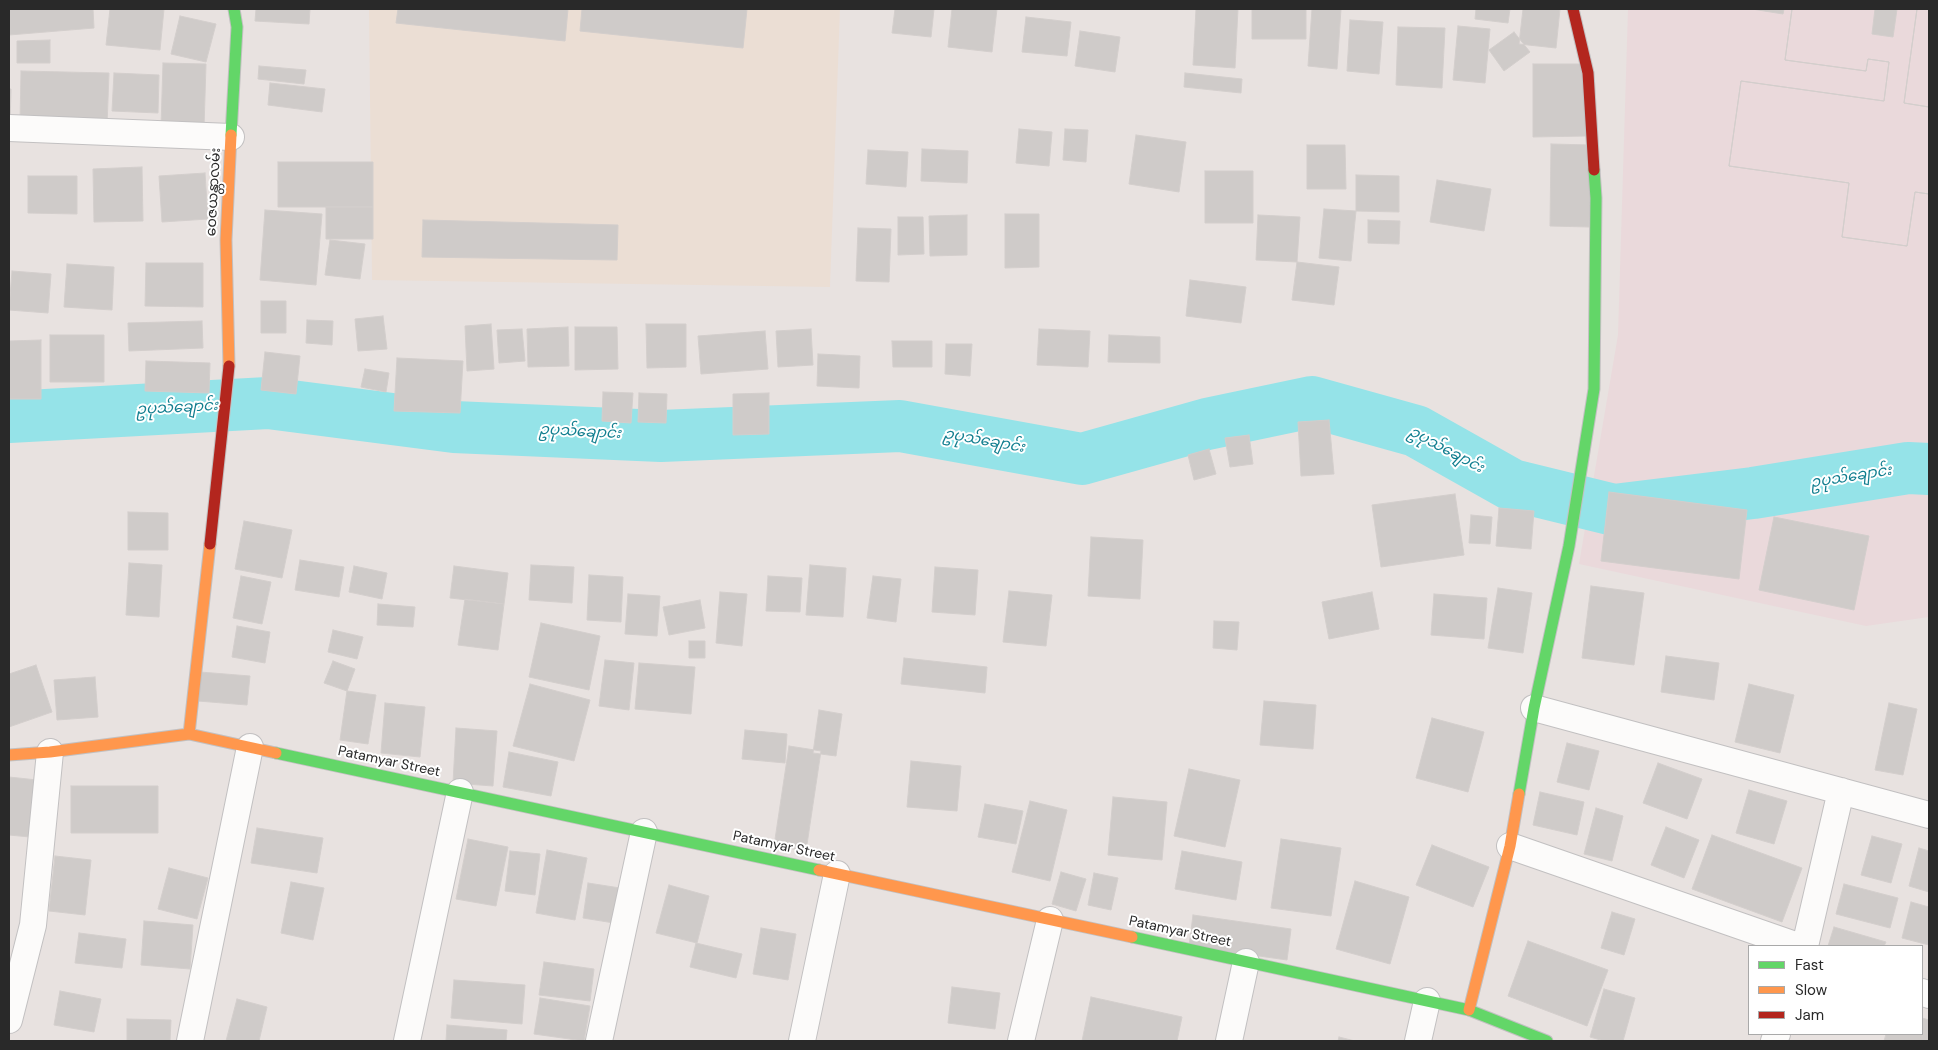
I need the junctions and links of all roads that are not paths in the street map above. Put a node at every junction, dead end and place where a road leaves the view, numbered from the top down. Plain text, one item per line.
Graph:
1 (234, 9) edge
2 (1573, 9) edge
3 (9, 128) edge
4 (231, 137) junction
5 (1534, 708) junction
6 (189, 734) junction
7 (250, 747) junction
8 (50, 752) junction
9 (9, 755) edge
10 (1842, 791) junction
11 (460, 792) junction
12 (1929, 815) edge
13 (644, 832) junction
14 (1510, 846) junction
15 (837, 874) junction
16 (1050, 920) junction
17 (1795, 945) edge
18 (1805, 945) edge
19 (1246, 962) junction
20 (1427, 1001) junction
21 (1469, 1010) junction
22 (9, 1020) edge
23 (190, 1041) edge
24 (407, 1041) edge
25 (599, 1041) edge
26 (802, 1041) edge
27 (1020, 1041) edge
28 (1229, 1041) edge
29 (1418, 1041) edge
30 (1547, 1041) edge

1 - 4 street, ဝေဇယန္တာလမ်း
2 - 5 street
3 - 4 street
4 - 6 street, ဝေဇယန္တာလမ်း
5 - 10 street
5 - 14 street
6 - 7 street, Patamyar Street
6 - 8 street, Patamyar Street
7 - 11 street, Patamyar Street
7 - 23 street
8 - 9 street, Patamyar Street
8 - 22 street
10 - 12 street
10 - 18 street
11 - 13 street, Patamyar Street
11 - 24 street
13 - 15 street, Patamyar Street
13 - 25 street
14 - 17 street
14 - 21 street
15 - 16 street, Patamyar Street
15 - 26 street
16 - 19 street, Patamyar Street
16 - 27 street
19 - 20 street, Patamyar Street
19 - 28 street
20 - 21 street, Patamyar Street
20 - 29 street
21 - 30 street, Patamyar Street

